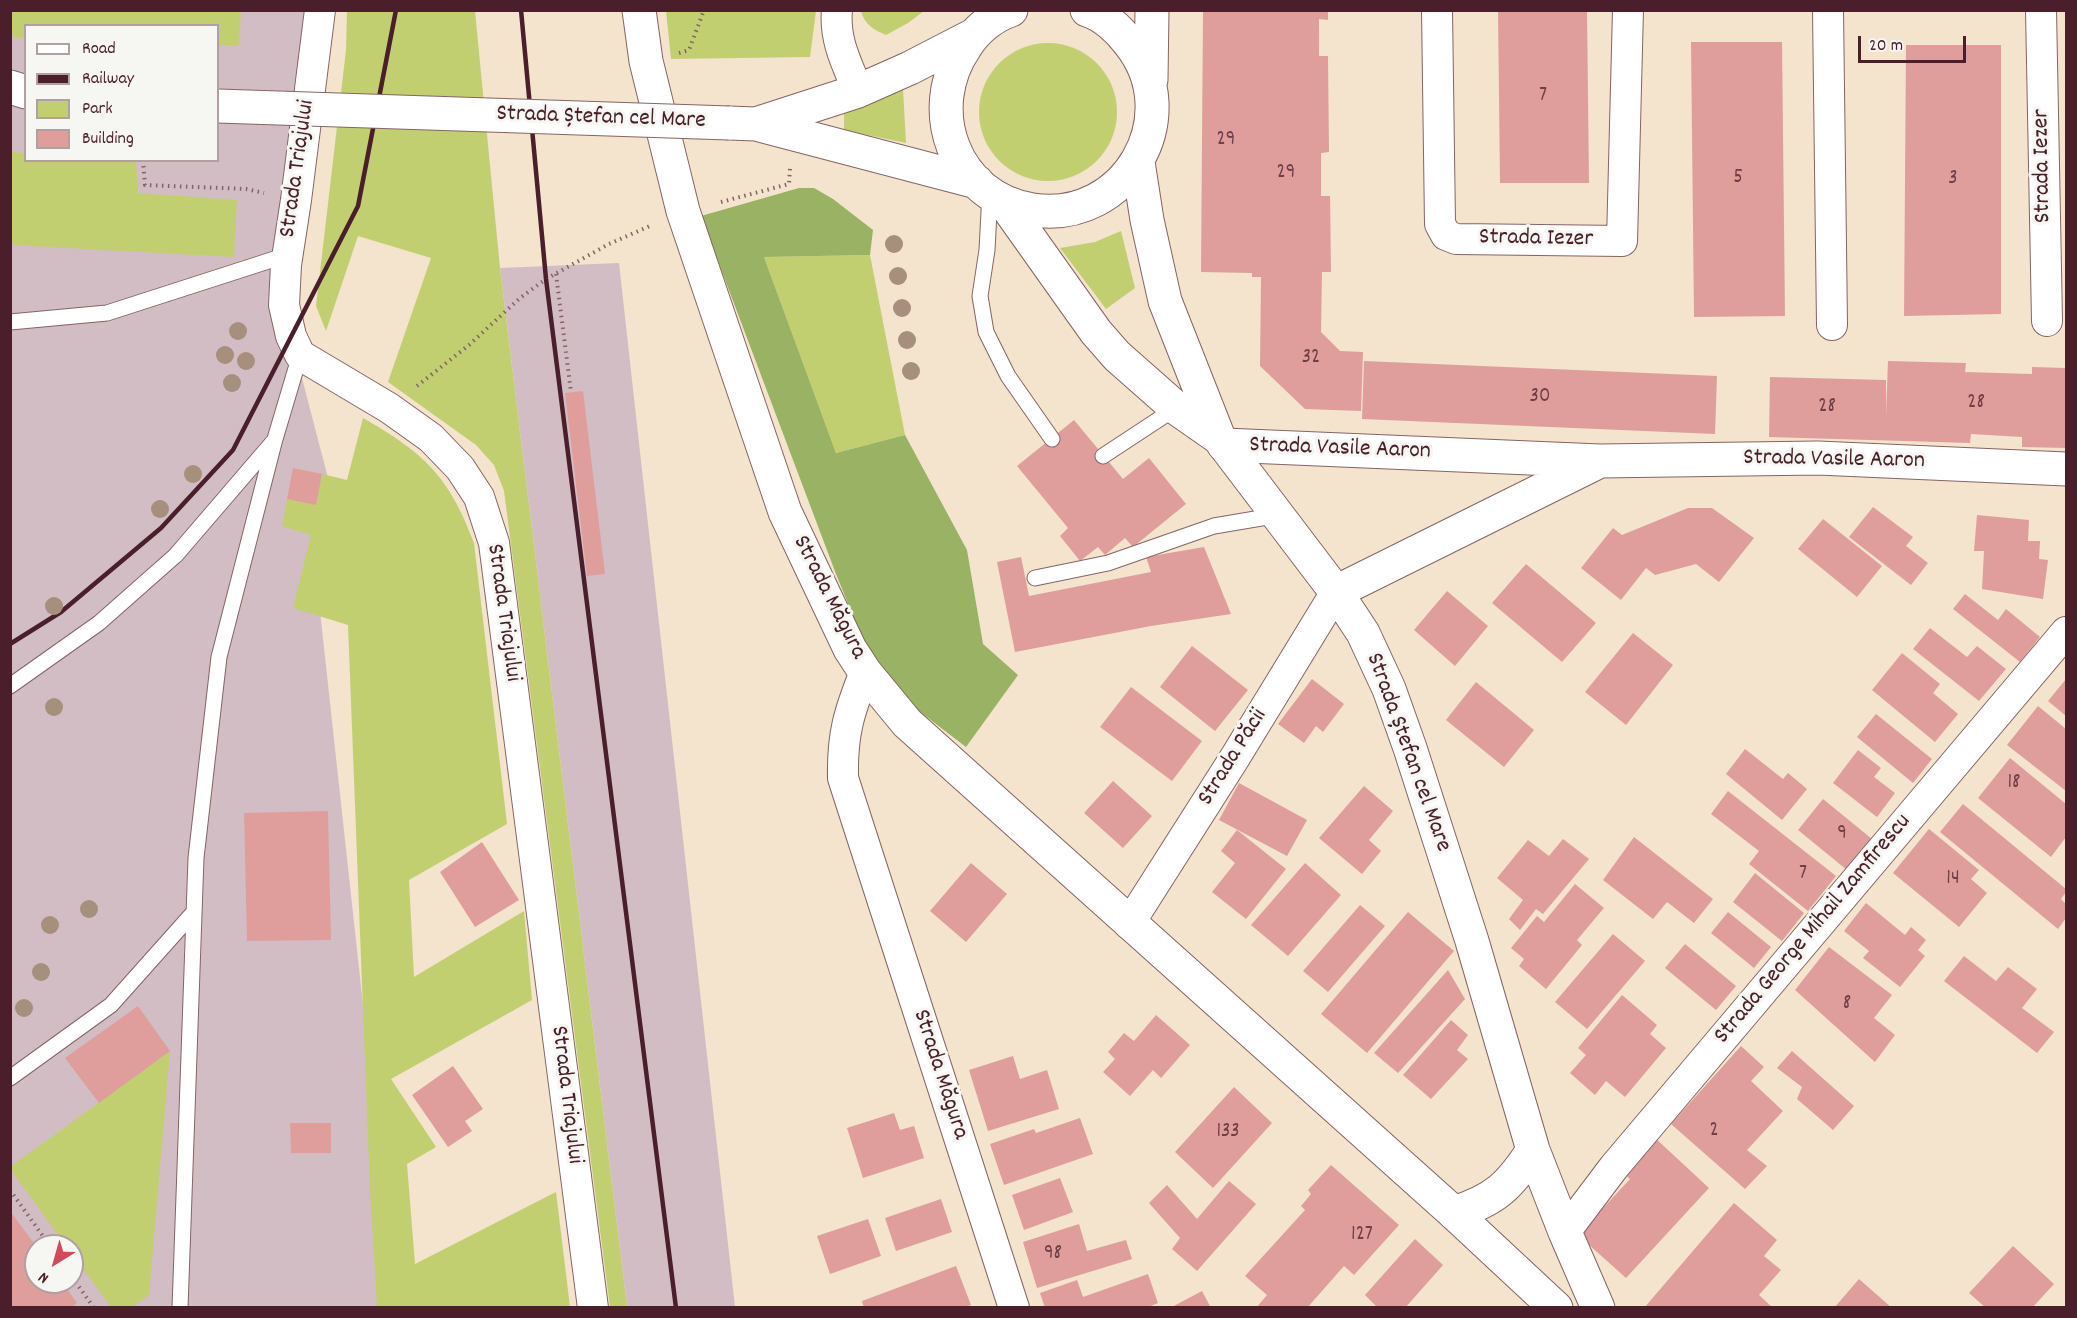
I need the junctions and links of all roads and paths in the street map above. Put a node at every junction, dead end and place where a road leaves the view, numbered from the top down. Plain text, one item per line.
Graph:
1 (320, 10) edge
2 (639, 10) edge
3 (837, 10) edge
4 (1087, 10) edge
5 (1152, 10) edge
6 (1437, 10) edge
7 (1628, 10) edge
8 (1828, 10) edge
9 (2041, 10) edge
10 (1005, 12) edge
11 (973, 35) junction
12 (1150, 84) junction
13 (858, 91) junction
14 (219, 106) edge
15 (742, 124) junction
16 (143, 162) edge
17 (1138, 162) junction
18 (790, 168) dead end
19 (246, 189) dead end
20 (990, 192) junction
21 (721, 202) dead end
22 (683, 211) junction
23 (287, 255) junction
24 (556, 274) junction
25 (2047, 321) dead end
26 (10, 322) edge
27 (1832, 325) dead end
28 (300, 355) junction
29 (572, 392) dead end
30 (389, 408) junction
31 (1176, 408) junction
32 (275, 439) junction
33 (1052, 439) dead end
34 (1222, 441) junction
35 (1103, 456) dead end
36 (1600, 461) junction
37 (2067, 469) edge
38 (1279, 515) junction
39 (1035, 578) dead end
40 (1336, 592) junction
41 (2067, 632) edge
42 (865, 672) junction
43 (10, 686) edge
44 (194, 912) junction
45 (1129, 924) junction
46 (10, 1078) edge
47 (1533, 1150) junction
48 (10, 1190) edge
49 (1454, 1213) junction
50 (1565, 1232) junction
51 (41, 1234) edge
52 (84, 1294) edge
53 (94, 1308) edge
54 (180, 1308) edge
55 (593, 1308) edge
56 (1014, 1308) edge
57 (1557, 1308) edge
58 (1598, 1308) edge

1 - 23 street, Strada Triajului
2 - 22 main road, Strada Măgura
3 - 13 street
4 - 12 main road
5 - 12 main road
6 - 7 street, Strada Iezer
8 - 27 street
9 - 25 street, Strada Iezer
10 - 11 main road
11 - 13 main road
11 - 20 main road
12 - 17 main road
13 - 15 main road
14 - 15 main road, Strada Ștefan cel Mare, bridge
15 - 20 main road, Strada Ștefan cel Mare
16 - 19 path
17 - 20 main road
17 - 34 main road
18 - 21 path
20 - 31 main road, Strada Ștefan cel Mare
20 - 33 lane
22 - 24 path
22 - 42 main road, Strada Măgura
23 - 26 lane
23 - 28 street, Strada Triajului
24 - 29 path
24 - 30 path
28 - 30 street, Strada Triajului
28 - 32 lane
30 - 55 street, Strada Triajului
31 - 34 main road, Strada Ștefan cel Mare
31 - 35 lane
32 - 43 lane
32 - 44 lane
34 - 36 main road, Strada Vasile Aaron
34 - 38 main road, Strada Ștefan cel Mare
36 - 37 main road, Strada Vasile Aaron
36 - 40 main road, Strada Vasile Aaron
38 - 39 lane
38 - 40 main road, Strada Ștefan cel Mare
40 - 45 street, Strada Păcii
40 - 47 main road, Strada Ștefan cel Mare
41 - 50 street, Strada George Mihail Zamfirescu
42 - 45 main road
42 - 56 street, Strada Măgura
44 - 46 lane
44 - 54 lane
45 - 49 main road
47 - 49 main road
47 - 50 main road, Strada Ștefan cel Mare
48 - 51 path
49 - 57 main road
50 - 58 main road, Strada Ștefan cel Mare
52 - 53 path

